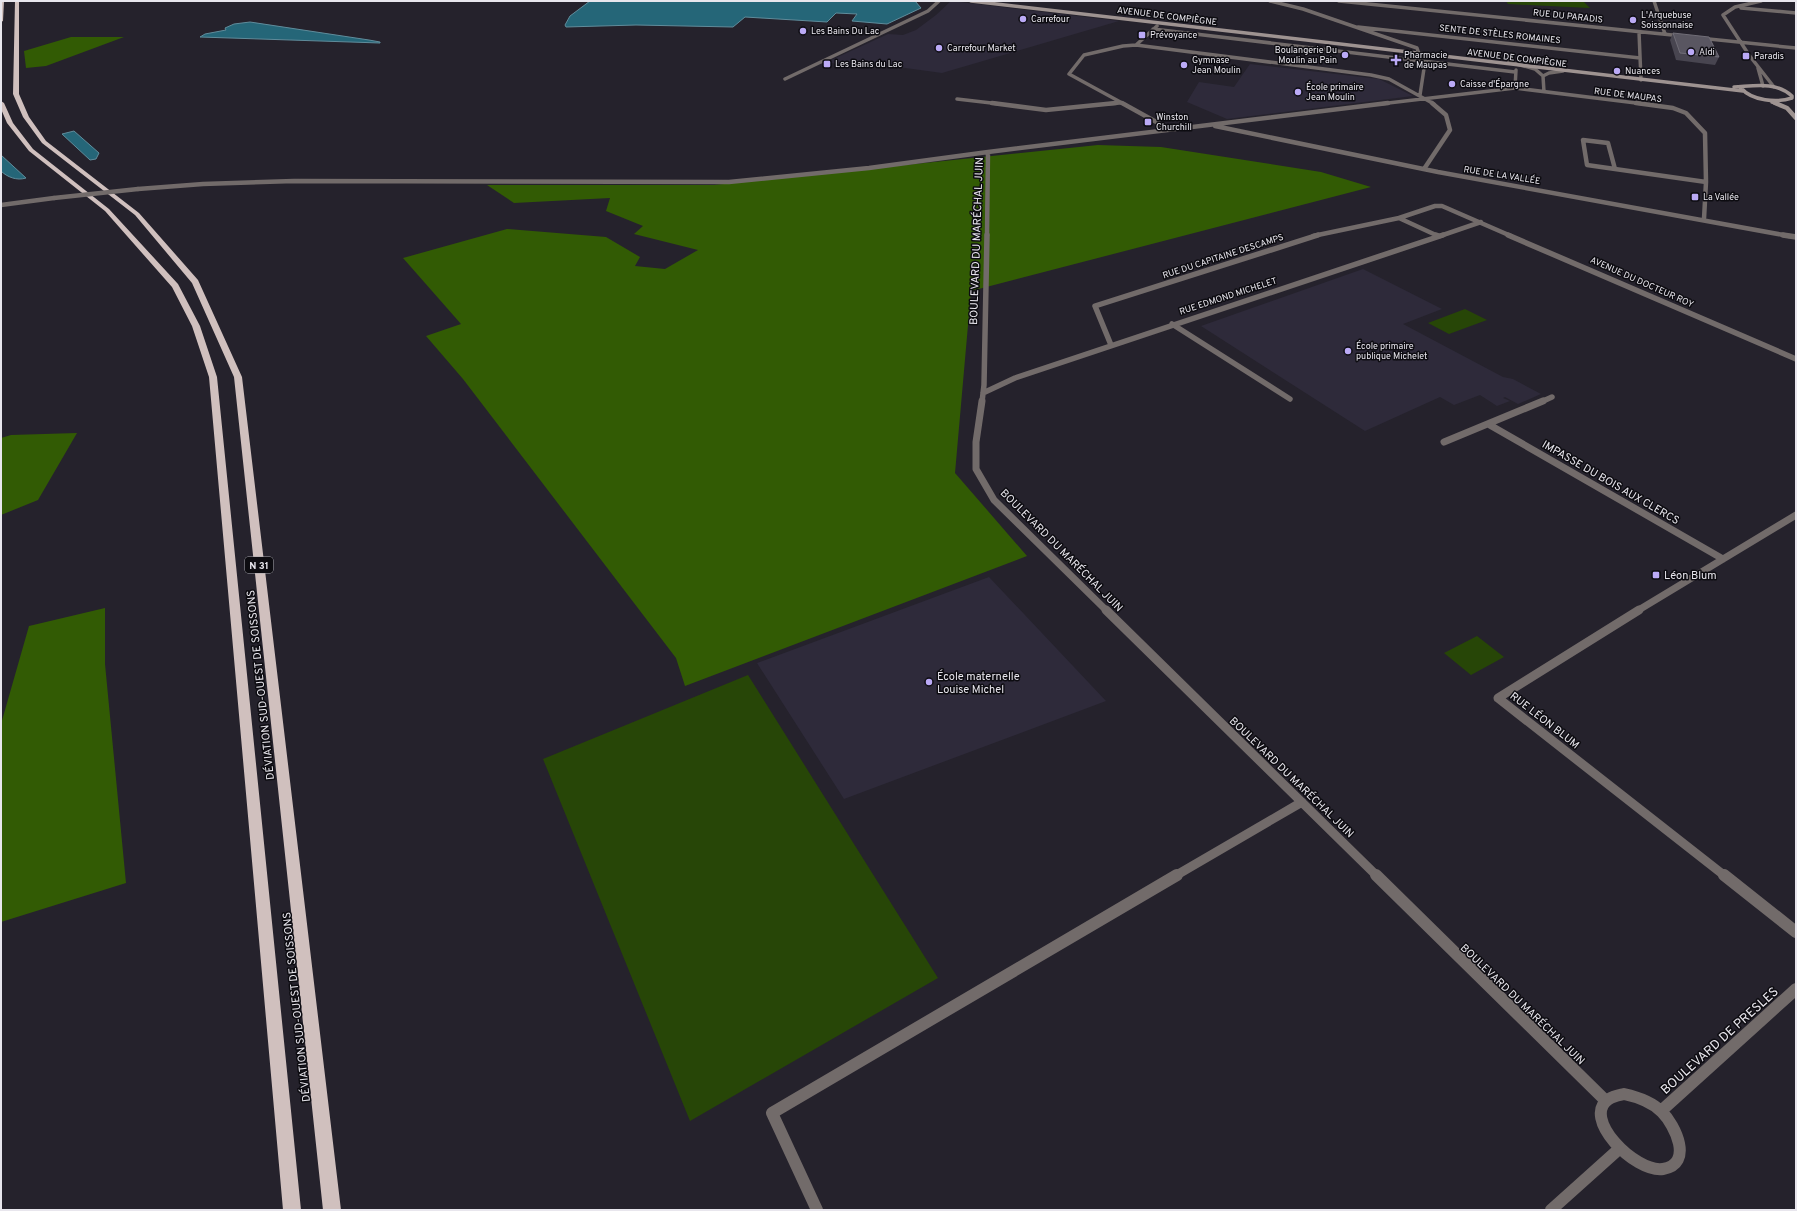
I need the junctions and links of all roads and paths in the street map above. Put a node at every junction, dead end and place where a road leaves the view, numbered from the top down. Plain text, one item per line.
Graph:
1 (2, 1) edge
2 (17, 1) edge
3 (939, 1) edge
4 (971, 1) edge
5 (1274, 1) edge
6 (1339, 1) edge
7 (1419, 1) edge
8 (1654, 1) edge
9 (1761, 1) edge
10 (1736, 7) junction
11 (1417, 9) junction
12 (1796, 13) edge
13 (1, 21) edge
14 (1160, 24) junction
15 (1358, 27) junction
16 (1153, 30) junction
17 (1639, 32) junction
18 (1665, 34) junction
19 (1687, 37) edge
20 (1694, 37) edge
21 (1741, 42) junction
22 (1136, 45) junction
23 (1796, 48) edge
24 (1418, 53) junction
25 (1640, 58) junction
26 (1425, 62) junction
27 (1509, 62) junction
28 (1497, 64) junction
29 (1757, 65) junction
30 (1529, 67) junction
31 (1558, 68) junction
32 (1516, 71) junction
33 (1563, 71) junction
34 (1543, 76) junction
35 (785, 79) dead end
36 (1641, 79) junction
37 (1764, 86) junction
38 (1774, 87) junction
39 (1515, 88) junction
40 (1742, 89) junction
41 (1785, 91) junction
42 (1544, 92) junction
43 (1796, 92) edge
44 (1420, 95) junction
45 (1794, 96) edge
46 (1425, 98) junction
47 (957, 99) dead end
48 (1765, 99) junction
49 (1784, 100) junction
50 (1, 103) edge
51 (1121, 103) junction
52 (1787, 108) junction
53 (1796, 118) edge
54 (1206, 124) junction
55 (1169, 129) junction
56 (988, 152) junction
57 (1424, 169) junction
58 (1615, 169) junction
59 (1706, 182) junction
60 (1, 205) edge
61 (1399, 218) junction
62 (1704, 219) junction
63 (1481, 222) junction
64 (1438, 236) junction
65 (1796, 237) edge
66 (1172, 324) junction
67 (1111, 345) junction
68 (1796, 359) edge
69 (983, 393) junction
70 (1552, 396) dead end
71 (1290, 400) dead end
72 (1488, 424) junction
73 (1444, 442) dead end
74 (1796, 515) edge
75 (1723, 559) junction
76 (1302, 802) junction
77 (1796, 932) edge
78 (1796, 989) edge
79 (1606, 1101) junction
80 (1661, 1112) junction
81 (1619, 1149) junction
82 (292, 1210) edge
83 (332, 1210) edge
84 (817, 1210) edge
85 (1551, 1210) edge

1 - 13 highway
2 - 83 highway, DÉVIATION SUD-OUEST DE SOISSONS / N 31
3 - 35 street
4 - 14 main road, AVENUE DE COMPIÈGNE
5 - 15 street
6 - 11 street, RUE DU PARADIS
7 - 11 street
8 - 18 street
9 - 10 street
10 - 12 street
10 - 21 street
11 - 17 street, RUE DU PARADIS
14 - 16 street
14 - 24 main road, AVENUE DE COMPIÈGNE
15 - 24 street
15 - 25 street, SENTE DE STÈLES ROMAINES
16 - 22 street
16 - 26 street
17 - 18 street, RUE DU PARADIS
17 - 25 street
18 - 19 street, RUE DU PARADIS
20 - 21 street
21 - 23 street
21 - 29 street
22 - 44 street
22 - 51 street
24 - 27 main road, AVENUE DE COMPIÈGNE
24 - 28 main road, AVENUE DE COMPIÈGNE
25 - 36 street
26 - 32 street
26 - 44 street
27 - 30 street
27 - 31 main road, AVENUE DE COMPIÈGNE
28 - 30 main road, AVENUE DE COMPIÈGNE
28 - 32 street
29 - 37 street
29 - 38 street
30 - 31 street
30 - 32 street
30 - 33 main road, AVENUE DE COMPIÈGNE
30 - 34 street
31 - 36 main road, AVENUE DE COMPIÈGNE
32 - 39 street
33 - 34 street
33 - 36 main road, AVENUE DE COMPIÈGNE
34 - 42 street
36 - 40 main road, AVENUE DE COMPIÈGNE
37 - 38 main road
37 - 40 main road
38 - 41 main road
39 - 42 street, RUE DE MAUPAS
39 - 46 street, BOULEVARD DU MARÉCHAL JUIN
40 - 48 main road
41 - 43 main road
41 - 45 main road
42 - 59 street, RUE DE MAUPAS
44 - 46 street
45 - 49 main road
46 - 54 street, BOULEVARD DU MARÉCHAL JUIN
46 - 57 street
47 - 51 street
48 - 49 main road
48 - 52 main road
49 - 52 main road
50 - 82 highway, DÉVIATION SUD-OUEST DE SOISSONS / N 31
51 - 55 street
52 - 53 main road
54 - 55 street, BOULEVARD DU MARÉCHAL JUIN
54 - 57 street, RUE DE LA VALLÉE
55 - 56 street, BOULEVARD DU MARÉCHAL JUIN
56 - 60 street, bridge
56 - 69 street, BOULEVARD DU MARÉCHAL JUIN
57 - 62 street, RUE DE LA VALLÉE
58 - 58 street
58 - 59 street
59 - 62 street, RUE DE MAUPAS
61 - 63 street, RUE DU CAPITAINE DESCAMPS
61 - 64 street
61 - 67 street, RUE DU CAPITAINE DESCAMPS
62 - 65 street, RUE DE LA VALLÉE
63 - 64 street, RUE EDMOND MICHELET
63 - 68 street, AVENUE DU DOCTEUR ROY
64 - 66 street, RUE EDMOND MICHELET
66 - 67 street, RUE EDMOND MICHELET
66 - 71 street
67 - 69 street, RUE EDMOND MICHELET
69 - 76 street, BOULEVARD DU MARÉCHAL JUIN
70 - 72 street
72 - 73 street
72 - 75 street, IMPASSE DU BOIS AUX CLERCS
74 - 75 street, RUE LÉON BLUM
75 - 77 street, RUE LÉON BLUM
76 - 79 street, BOULEVARD DU MARÉCHAL JUIN
76 - 84 street
78 - 80 street, BOULEVARD DE PRESLES
79 - 80 street
79 - 81 street
80 - 81 street
81 - 85 street

